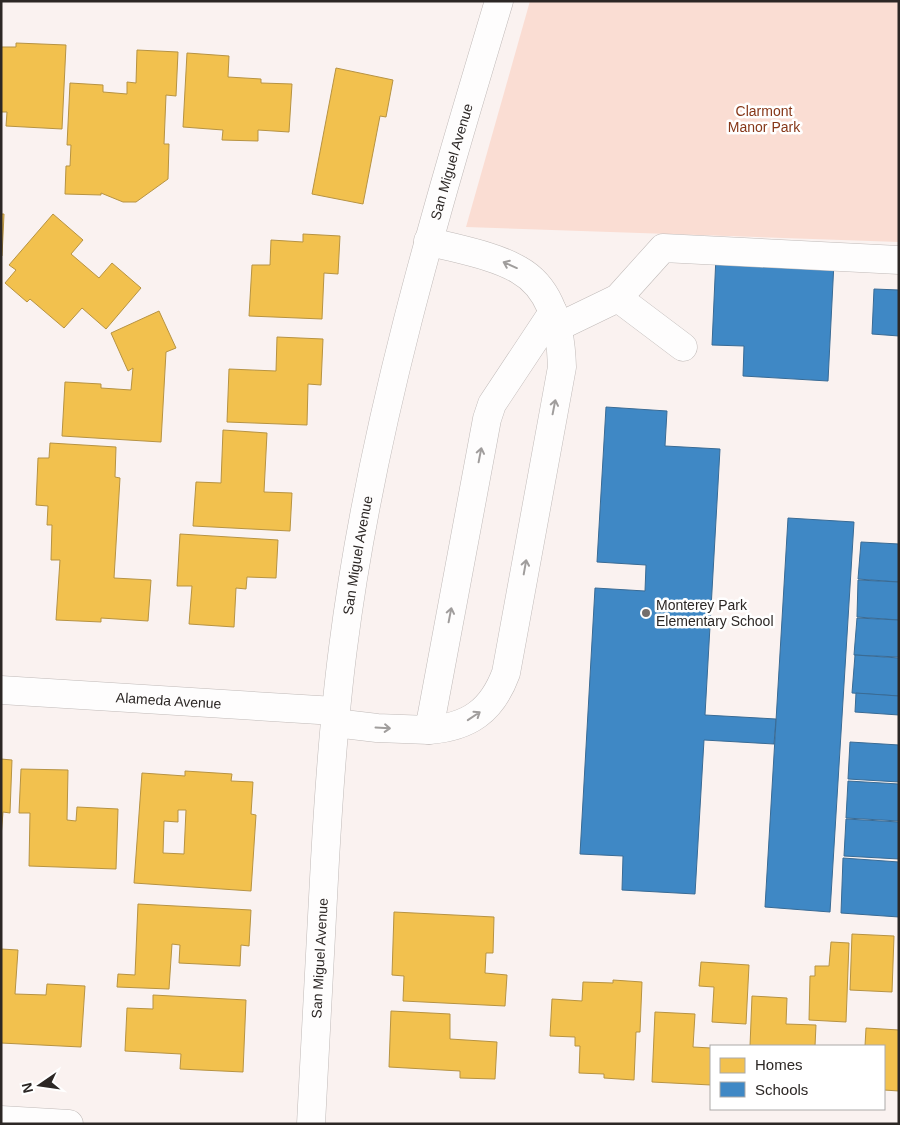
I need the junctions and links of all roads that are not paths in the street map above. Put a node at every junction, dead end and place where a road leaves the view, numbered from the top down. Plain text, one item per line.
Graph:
1 (496, 2) edge
2 (428, 241) junction
3 (899, 260) edge
4 (618, 298) junction
5 (555, 319) junction
6 (683, 347) dead end
7 (1, 690) edge
8 (335, 717) junction
9 (428, 730) junction
10 (1, 1120) edge
11 (69, 1124) edge
12 (311, 1124) edge

1 - 2 street, San Miguel Avenue
5 -> 2 street
2 - 8 street, San Miguel Avenue
3 - 4 street
4 - 5 street
4 - 6 street
9 -> 5 street
9 -> 5 street, Alameda Avenue
7 - 8 street, Alameda Avenue
8 -> 9 street, Alameda Avenue
8 - 12 street, San Miguel Avenue
10 - 11 street

